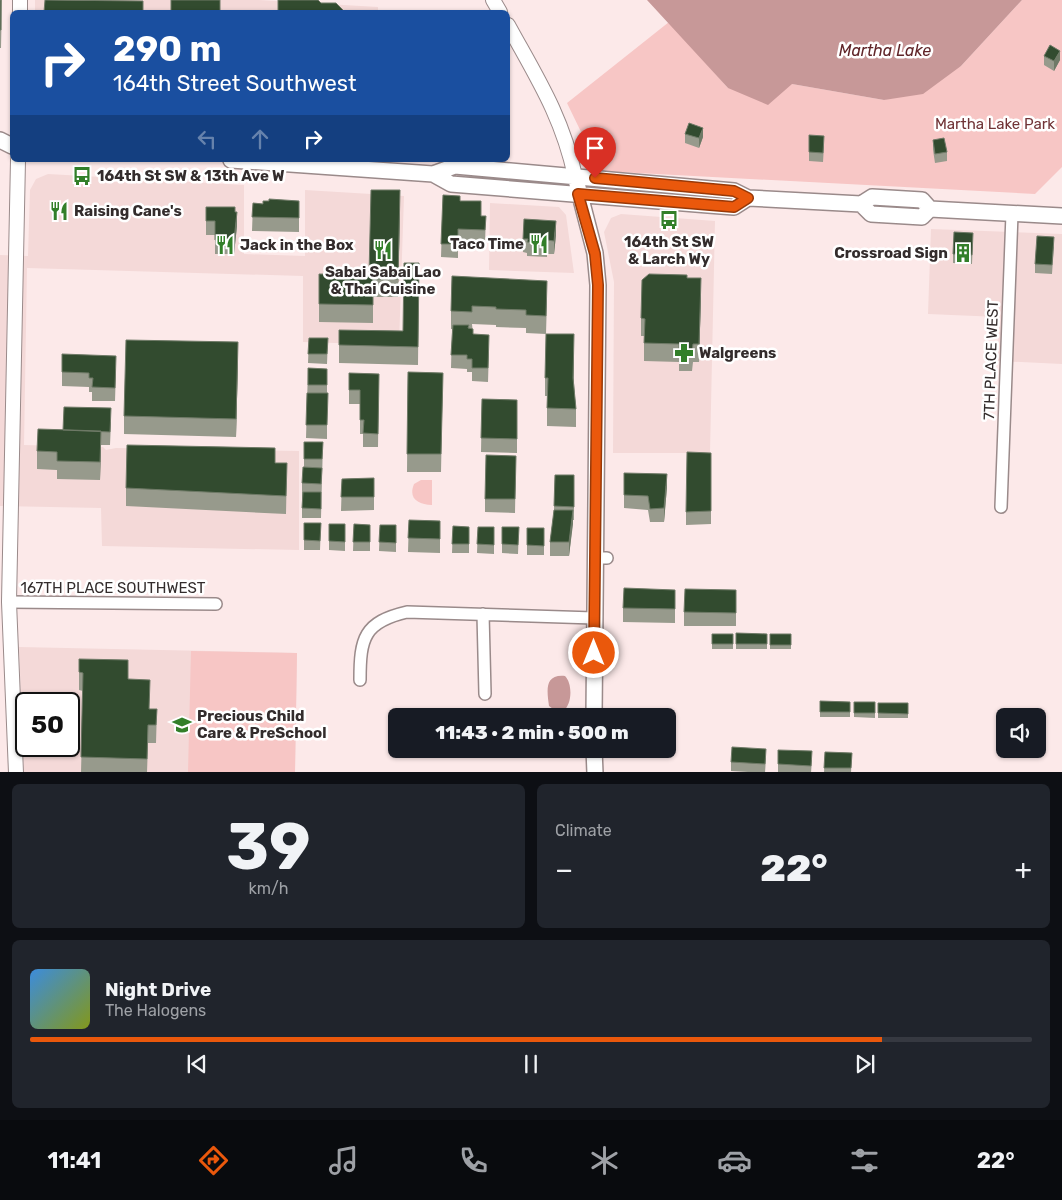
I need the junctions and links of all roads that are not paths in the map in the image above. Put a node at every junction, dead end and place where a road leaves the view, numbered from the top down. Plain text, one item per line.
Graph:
1 (510, 29) edge
2 (18, 162) edge
3 (259, 162) edge
4 (434, 174) junction
5 (575, 176) junction
6 (578, 194) junction
7 (748, 198) junction
8 (1012, 214) junction
9 (1062, 216) edge
10 (1001, 507) dead end
11 (10, 602) junction
12 (216, 604) dead end
13 (484, 614) junction
14 (594, 618) junction
15 (360, 680) dead end
16 (485, 694) dead end
17 (594, 708) edge
18 (594, 758) edge
19 (16, 772) edge
20 (595, 772) edge

1 - 5 street
2 - 11 street
3 - 4 main road
4 - 5 main road
4 - 6 main road
5 - 6 main road
5 - 7 main road
6 - 7 main road
6 - 14 main road
7 - 8 main road
8 - 9 main road
8 - 10 street, 7TH PLACE WEST
11 - 12 street, 167TH PLACE SOUTHWEST
11 - 19 street
13 - 14 street
13 - 15 street
13 - 16 street
14 - 17 main road
18 - 20 main road

